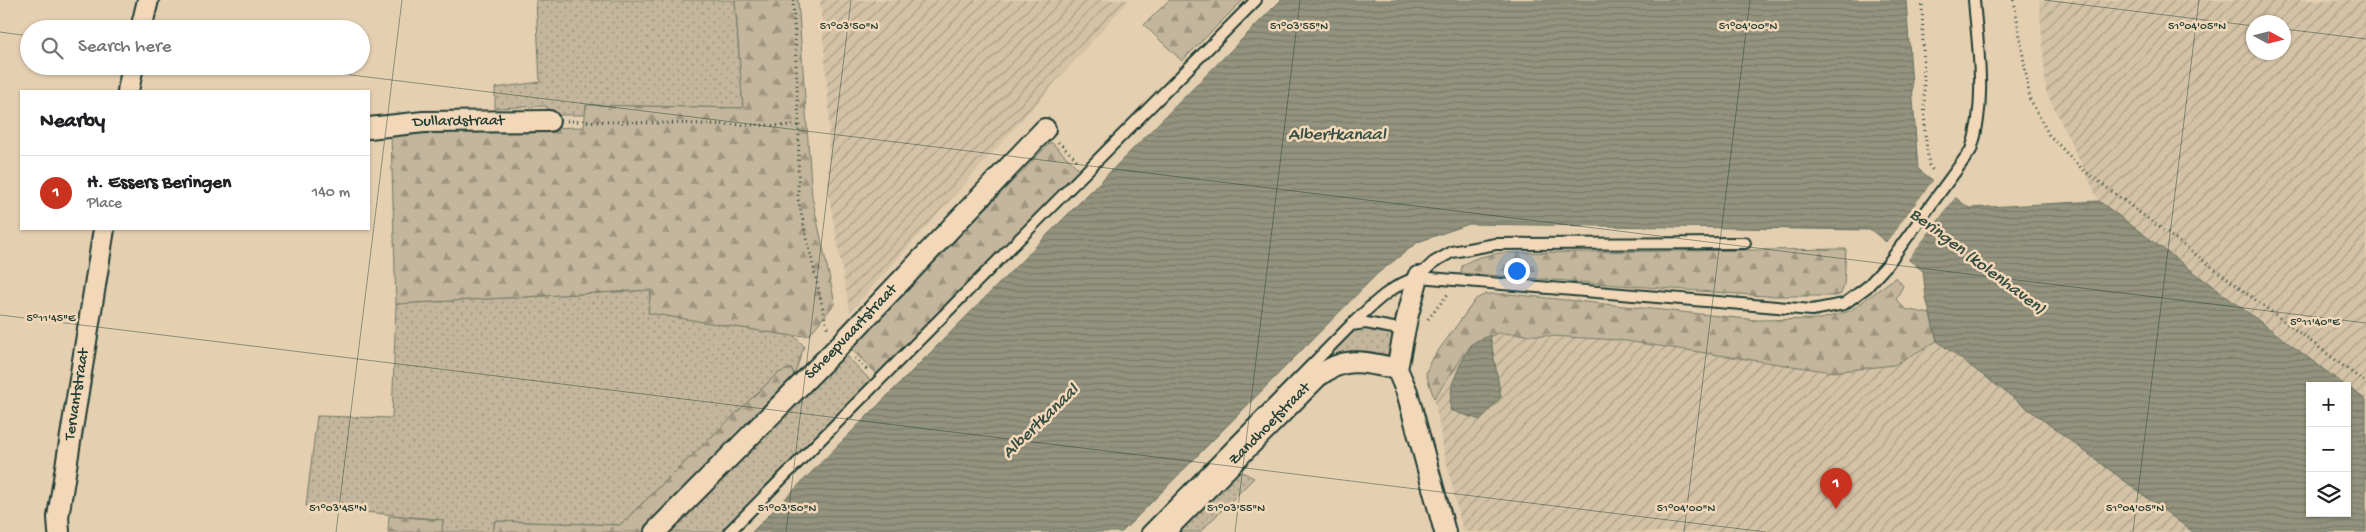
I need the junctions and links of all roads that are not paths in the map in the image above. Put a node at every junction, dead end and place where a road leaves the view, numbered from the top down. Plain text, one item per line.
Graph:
1 (148, 0) edge
2 (1256, 0) edge
3 (1974, 0) edge
4 (142, 20) edge
5 (131, 75) edge
6 (128, 90) edge
7 (548, 121) road end
8 (370, 128) edge
9 (1045, 129) road end
10 (104, 230) edge
11 (1745, 243) dead end
12 (1418, 277) junction
13 (1351, 325) junction
14 (1404, 330) junction
15 (1397, 369) junction
16 (55, 527) edge
17 (655, 532) edge
18 (729, 532) edge
19 (1147, 532) edge
20 (1164, 532) edge
21 (1445, 532) edge

1 - 4 street
2 - 18 lane
3 - 12 lane
5 - 6 street
7 - 8 street, Dullardstraat
9 - 17 street, Scheepvaartstraat
10 - 16 street, Tervantstraat
11 - 12 lane
12 - 13 lane
12 - 14 street
13 - 14 lane
13 - 19 lane
14 - 15 street
15 - 20 street, Zandhoefstraat
15 - 21 street

